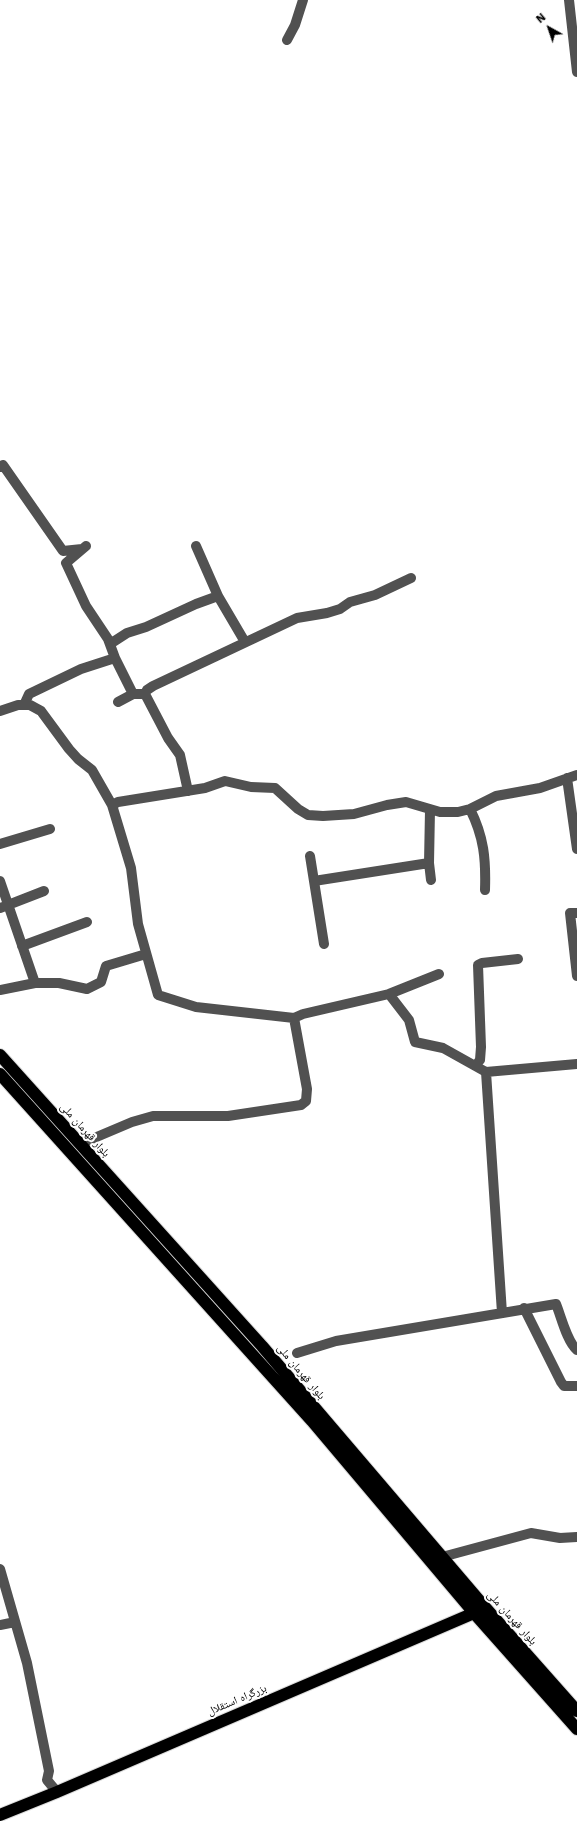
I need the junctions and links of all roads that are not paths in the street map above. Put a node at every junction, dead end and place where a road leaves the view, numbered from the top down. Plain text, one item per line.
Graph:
1 (303, 0) edge
2 (569, 0) edge
3 (287, 40) dead end
4 (577, 72) edge
5 (0, 467) edge
6 (196, 546) dead end
7 (411, 578) dead end
8 (218, 596) junction
9 (245, 642) junction
10 (110, 644) junction
11 (115, 658) junction
12 (133, 694) junction
13 (145, 694) junction
14 (118, 702) dead end
15 (24, 705) junction
16 (0, 711) edge
17 (577, 775) edge
18 (567, 778) junction
19 (188, 791) junction
20 (112, 805) junction
21 (430, 810) junction
22 (470, 810) junction
23 (50, 829) dead end
24 (0, 844) edge
25 (577, 849) edge
26 (310, 856) dead end
27 (429, 863) junction
28 (431, 880) dead end
29 (0, 881) edge
30 (314, 881) junction
31 (485, 890) dead end
32 (44, 891) dead end
33 (4, 906) edge
34 (577, 913) edge
35 (87, 922) dead end
36 (324, 944) dead end
37 (22, 946) junction
38 (146, 954) junction
39 (518, 959) dead end
40 (439, 974) dead end
41 (577, 976) edge
42 (35, 983) junction
43 (0, 990) edge
44 (389, 994) junction
45 (294, 1018) junction
46 (0, 1055) edge
47 (577, 1064) edge
48 (476, 1065) junction
49 (486, 1072) junction
50 (0, 1074) edge
51 (80, 1144) junction
52 (524, 1308) junction
53 (502, 1313) junction
54 (577, 1350) edge
55 (297, 1354) dead end
56 (577, 1386) edge
57 (577, 1537) edge
58 (442, 1557) junction
59 (0, 1569) edge
60 (478, 1609) junction
61 (15, 1622) junction
62 (0, 1625) edge
63 (577, 1711) edge
64 (573, 1725) edge
65 (577, 1733) edge
66 (57, 1792) junction
67 (0, 1815) edge

1 - 3 street
2 - 4 street
5 - 10 street
6 - 8 street
7 - 9 street
8 - 9 street
8 - 10 street
9 - 13 street
10 - 11 street
11 - 12 street
11 - 15 street
12 - 13 street
12 - 14 street
13 - 19 street
15 - 16 street
15 - 20 street
17 - 18 street
18 - 22 street
18 - 25 street
19 - 20 street
19 - 21 street
20 - 38 street
21 - 22 street
21 - 27 street
22 - 31 street
23 - 24 street
26 - 30 street
27 - 28 street
27 - 30 street
29 - 33 street
30 - 36 street
32 - 33 street
33 - 37 street
34 - 41 street
35 - 37 street
37 - 42 street
38 - 42 street
38 - 45 street
39 - 48 street
40 - 44 street
42 - 43 street
44 - 45 street
44 - 48 street
45 - 51 street
46 - 51 highway, بلوار قهرمان ملی
47 - 49 street
48 - 49 street
49 - 53 street
50 - 60 highway, بلوار قهرمان ملی
51 - 58 highway, بلوار قهرمان ملی
52 - 53 street
52 - 54 street
52 - 56 street
53 - 55 street
57 - 58 street
58 - 60 highway, بلوار قهرمان ملی
59 - 61 street
60 - 63 highway, بلوار قهرمان ملی
60 - 64 highway, بلوار قهرمان ملی
60 - 66 highway, بزرگراه استقلال
61 - 62 street
61 - 66 street
64 - 65 street
66 - 67 highway, بزرگراه استقلال

